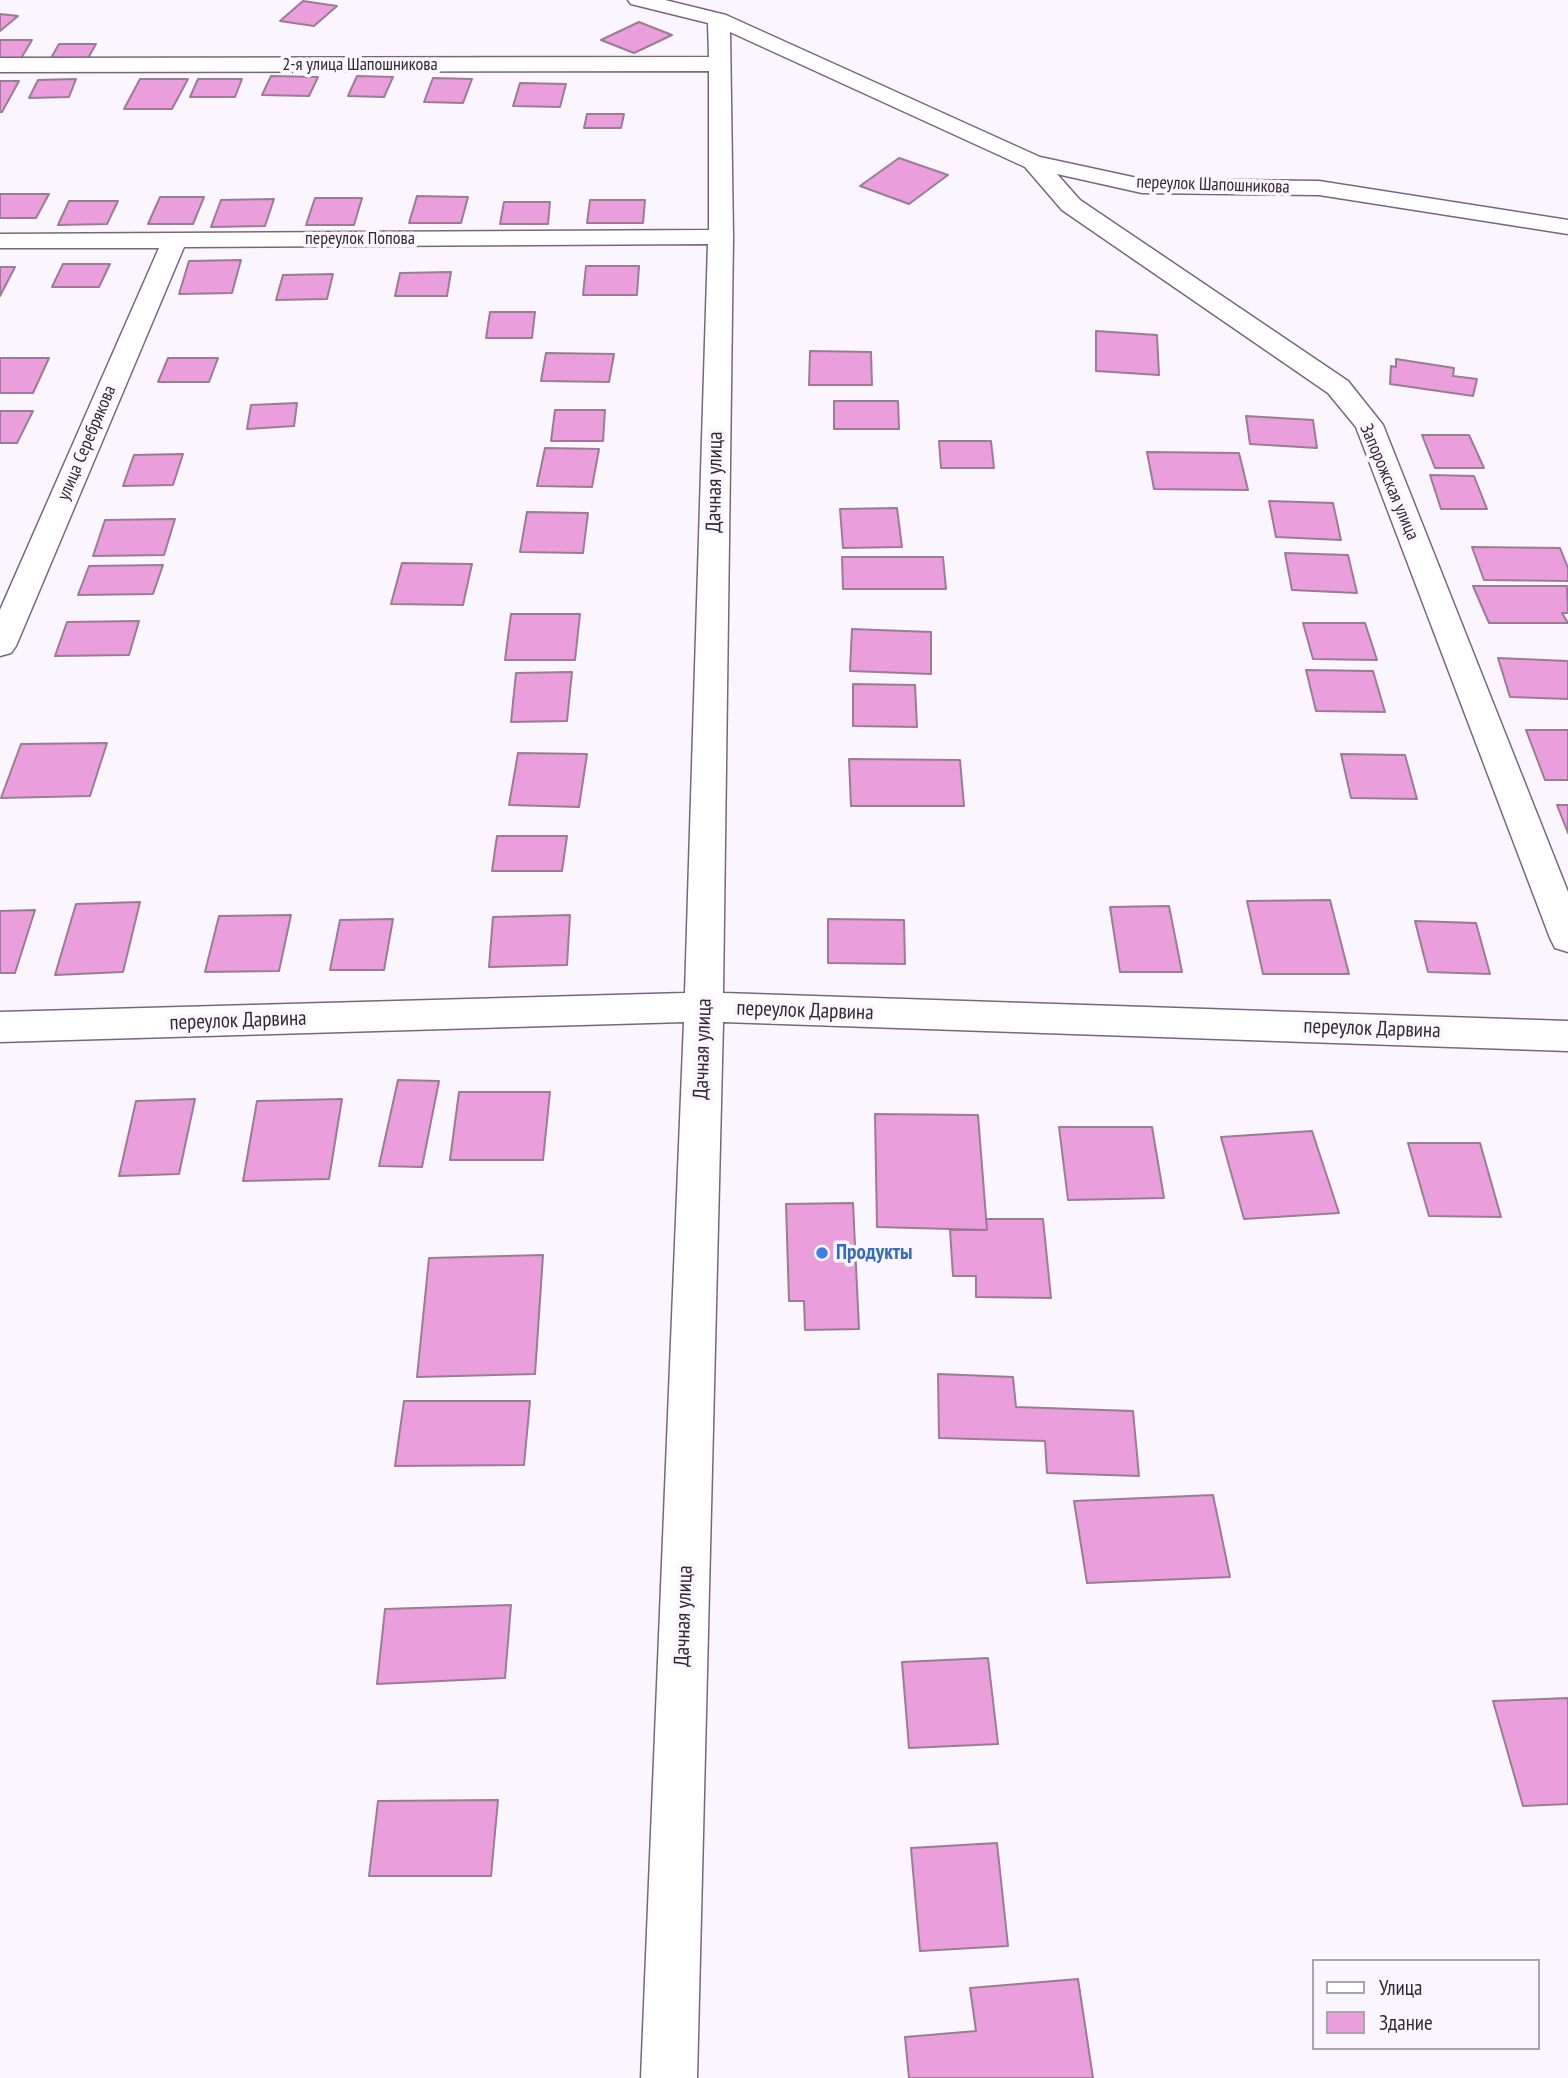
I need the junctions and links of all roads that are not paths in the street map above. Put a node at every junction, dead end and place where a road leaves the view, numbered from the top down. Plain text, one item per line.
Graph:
1 (638, 0) edge
2 (719, 19) junction
3 (720, 64) junction
4 (0, 65) edge
5 (1033, 162) junction
6 (1568, 227) edge
7 (720, 237) junction
8 (175, 240) junction
9 (0, 242) edge
10 (0, 646) edge
11 (1568, 938) edge
12 (704, 1007) junction
13 (0, 1027) edge
14 (1568, 1036) edge
15 (669, 2078) edge

1 - 2 street, переулок Шапошникова
2 - 3 street, Дачная улица
2 - 5 street, переулок Шапошникова
3 - 4 street, 2-я улица Шапошникова
3 - 7 street, Дачная улица
5 - 6 street, переулок Шапошникова
5 - 11 street, Запорожская улица
7 - 8 street, переулок Попова
7 - 12 street, Дачная улица
8 - 9 street, переулок Попова
8 - 10 street, улица Серебрякова
12 - 13 street, переулок Дарвина
12 - 14 street, переулок Дарвина
12 - 15 street, Дачная улица

